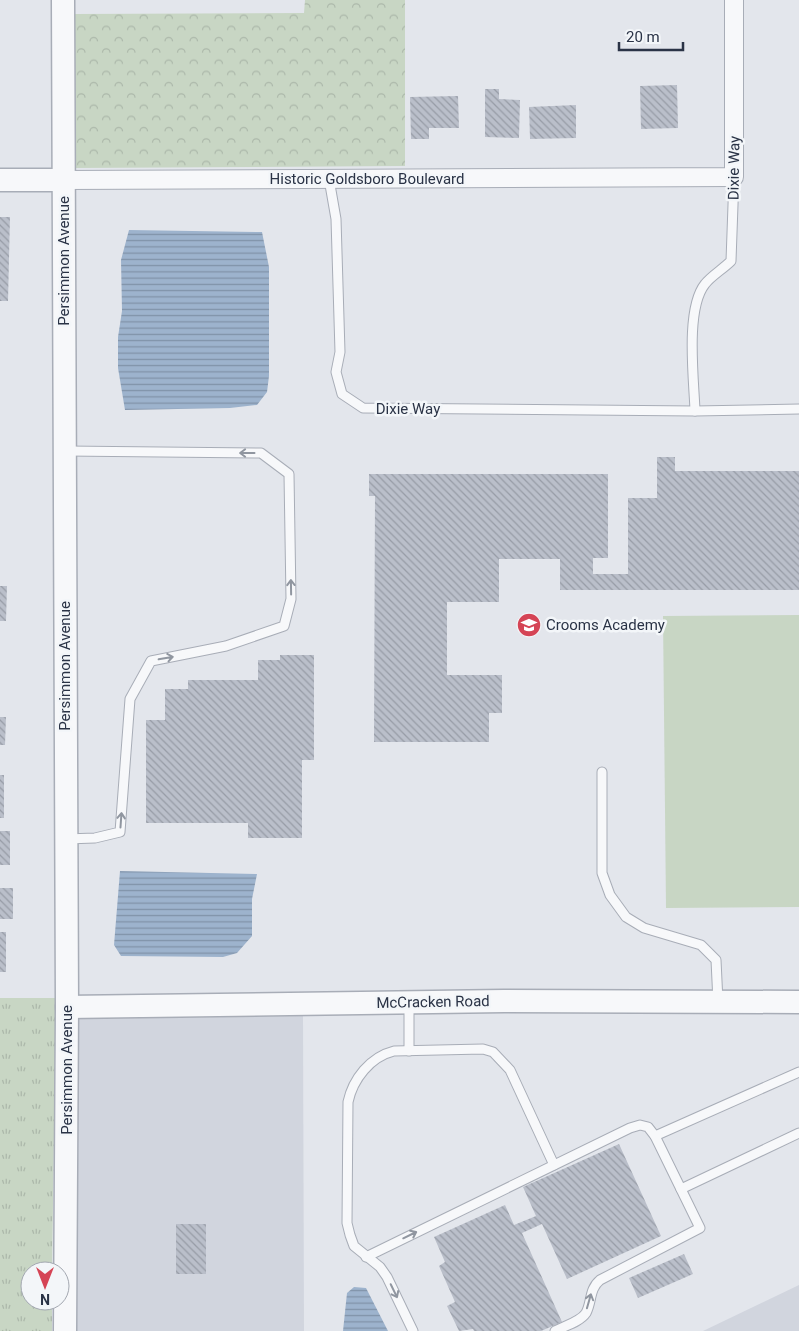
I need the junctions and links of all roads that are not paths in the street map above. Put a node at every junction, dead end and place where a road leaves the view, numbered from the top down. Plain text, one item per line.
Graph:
1 (63, 0) edge
2 (734, 0) edge
3 (734, 177) junction
4 (329, 179) junction
5 (0, 180) edge
6 (63, 180) junction
7 (799, 408) edge
8 (695, 411) junction
9 (65, 451) junction
10 (602, 772) dead end
11 (66, 839) junction
12 (718, 1002) junction
13 (799, 1002) edge
14 (408, 1003) junction
15 (67, 1008) junction
16 (409, 1051) junction
17 (799, 1072) edge
18 (799, 1133) edge
19 (655, 1136) junction
20 (554, 1165) junction
21 (681, 1189) junction
22 (366, 1257) junction
23 (65, 1331) edge
24 (413, 1331) edge
25 (555, 1331) edge

1 - 6 street, Persimmon Avenue
2 - 3 street, Dixie Way
3 - 4 street, Historic Goldsboro Boulevard
3 - 8 lane, Dixie Way
4 - 6 street, Historic Goldsboro Boulevard
4 - 8 lane, Dixie Way
5 - 6 street, Historic Goldsboro Boulevard
6 - 9 street, Persimmon Avenue
7 - 8 lane, Dixie Way
9 - 11 street, Persimmon Avenue
11 -> 9 lane
10 - 12 lane
11 - 15 street, Persimmon Avenue
12 - 13 street, McCracken Road
12 - 14 street, McCracken Road
14 - 15 street, McCracken Road
14 - 16 lane
15 - 23 street, Persimmon Avenue
16 - 20 lane
16 - 22 lane
17 - 19 lane
18 - 21 lane
19 - 20 lane
19 - 21 lane
22 -> 20 lane
25 -> 21 lane
22 -> 24 lane

